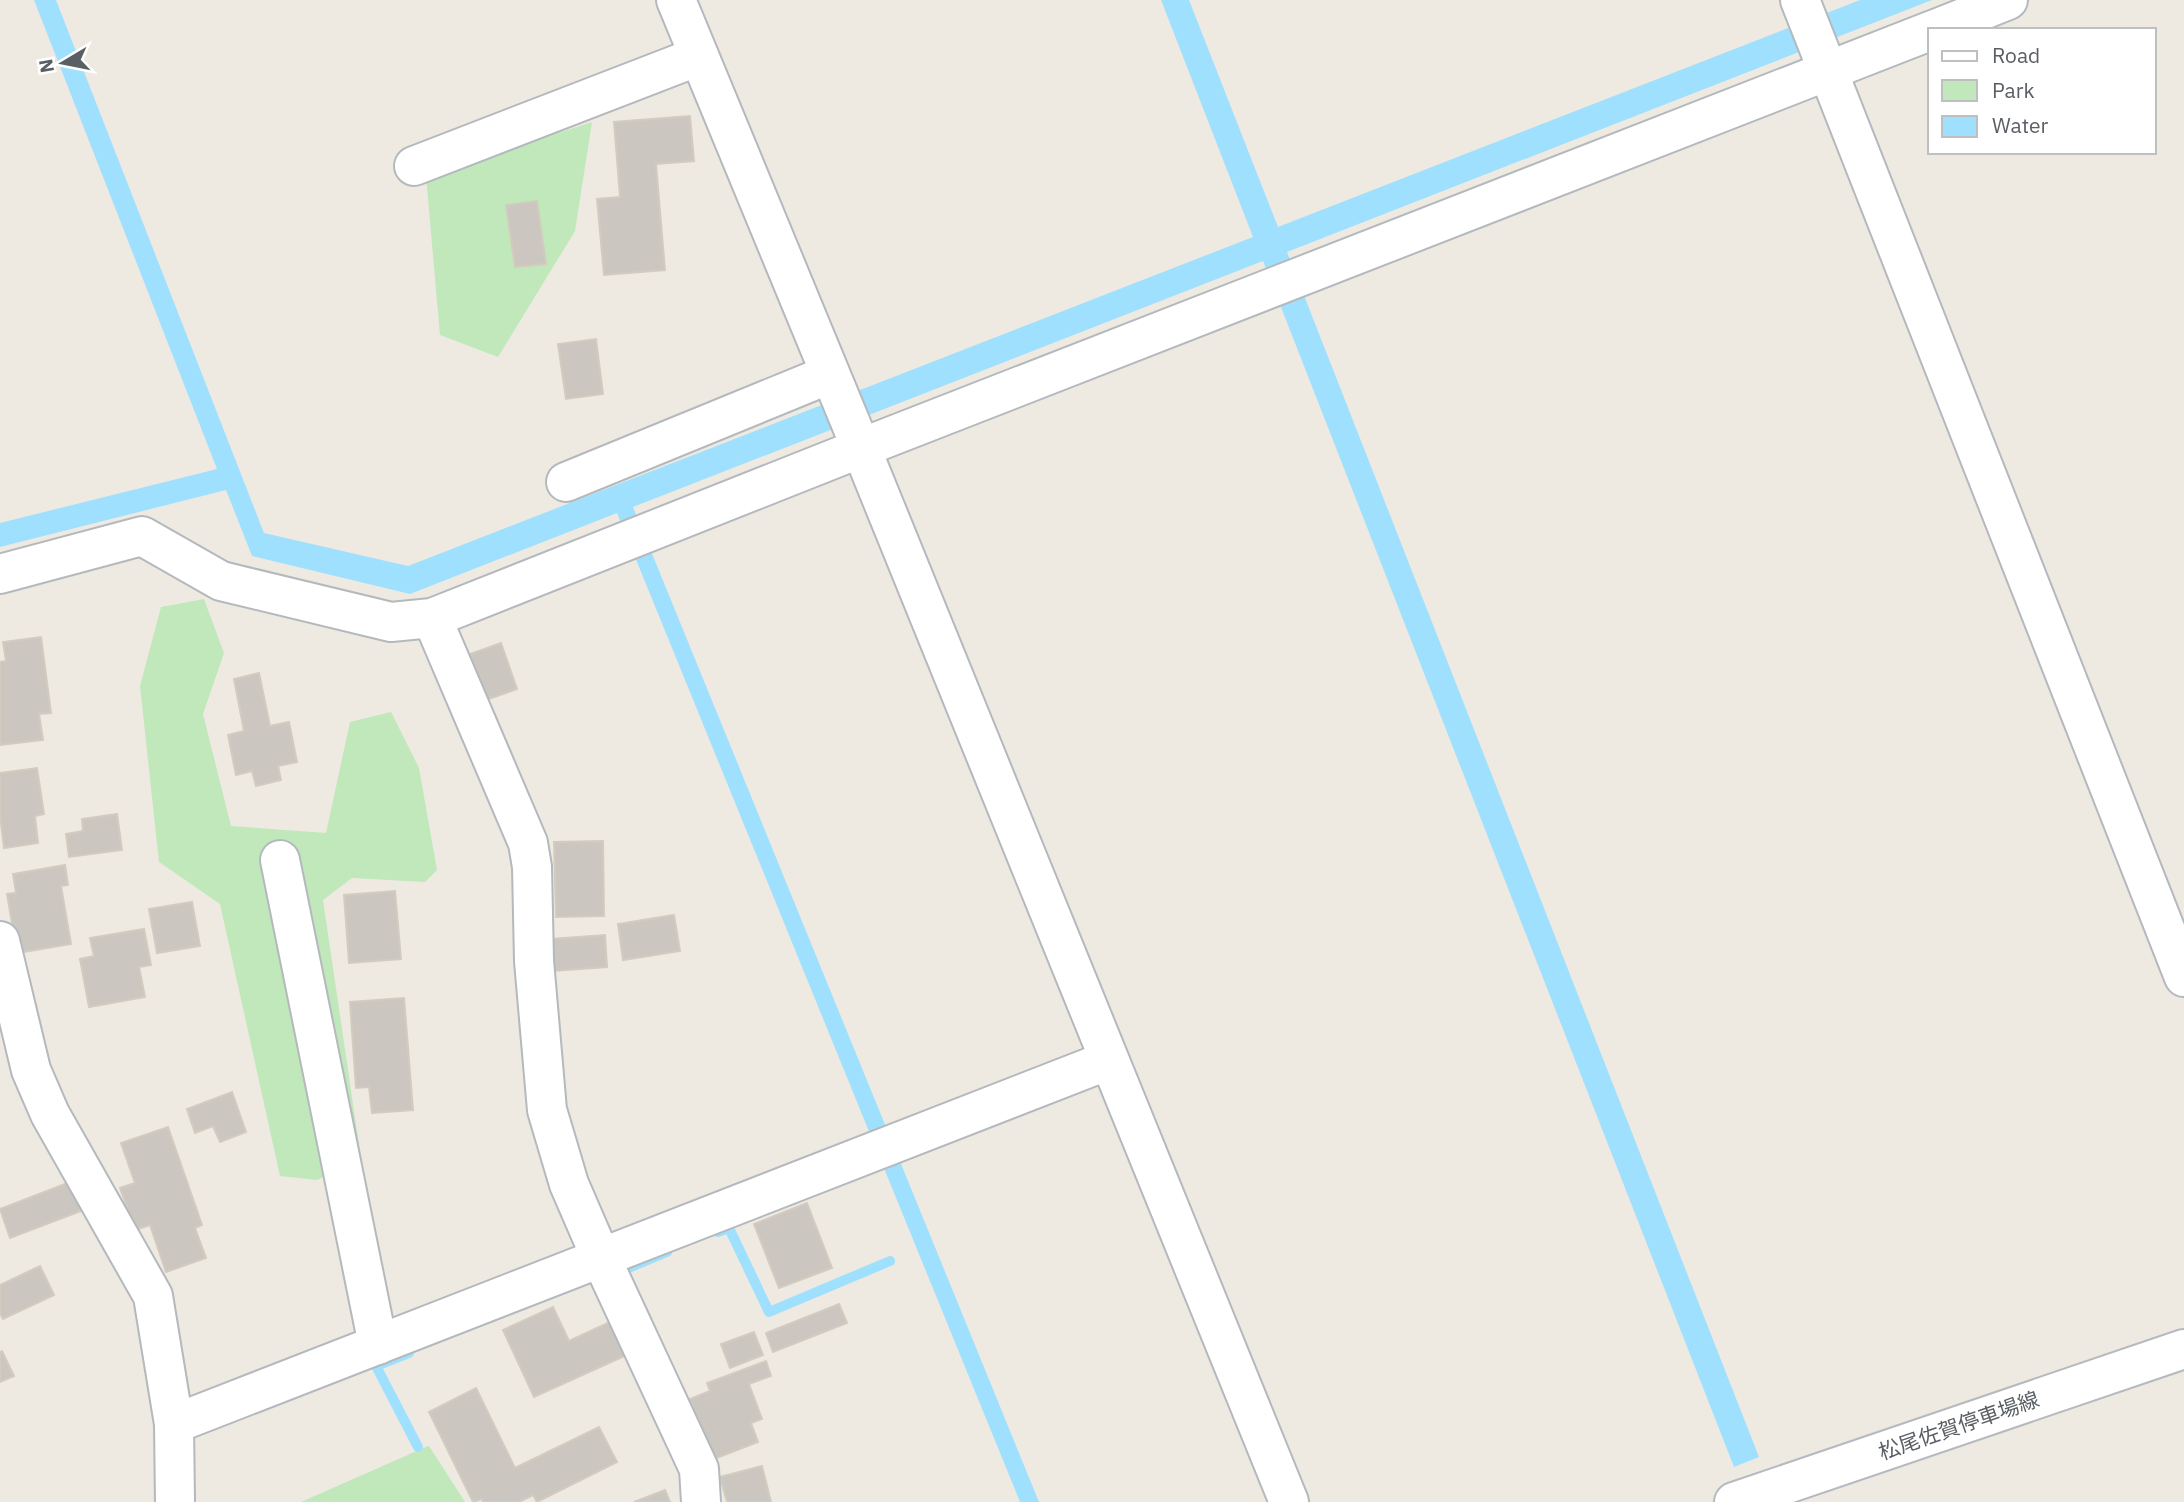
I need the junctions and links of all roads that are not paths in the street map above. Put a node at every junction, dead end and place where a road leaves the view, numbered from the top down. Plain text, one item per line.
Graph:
1 (676, 0) edge
2 (2008, 0) edge
3 (1802, 5) edge
4 (1936, 28) edge
5 (1928, 31) edge
6 (699, 56) junction
7 (1825, 65) junction
8 (414, 166) dead end
9 (834, 382) junction
10 (858, 439) junction
11 (566, 482) dead end
12 (0, 574) edge
13 (432, 618) junction
14 (280, 860) dead end
15 (0, 941) edge
16 (2184, 977) edge
17 (1109, 1060) junction
18 (601, 1258) junction
19 (378, 1345) junction
20 (2184, 1349) edge
21 (174, 1424) junction
22 (175, 1502) edge
23 (701, 1502) edge
24 (1289, 1502) edge
25 (1734, 1502) edge

1 - 6 street
2 - 4 street
3 - 7 street
5 - 7 street
6 - 8 street
6 - 9 street
7 - 10 street
7 - 16 street
9 - 10 street
9 - 11 street
10 - 13 street
10 - 17 street
12 - 13 street
13 - 18 street
14 - 19 street
15 - 21 street
17 - 18 street
17 - 24 street
18 - 19 street
18 - 23 street
19 - 21 street
20 - 25 street, 松尾佐賀停車場線
21 - 22 street

